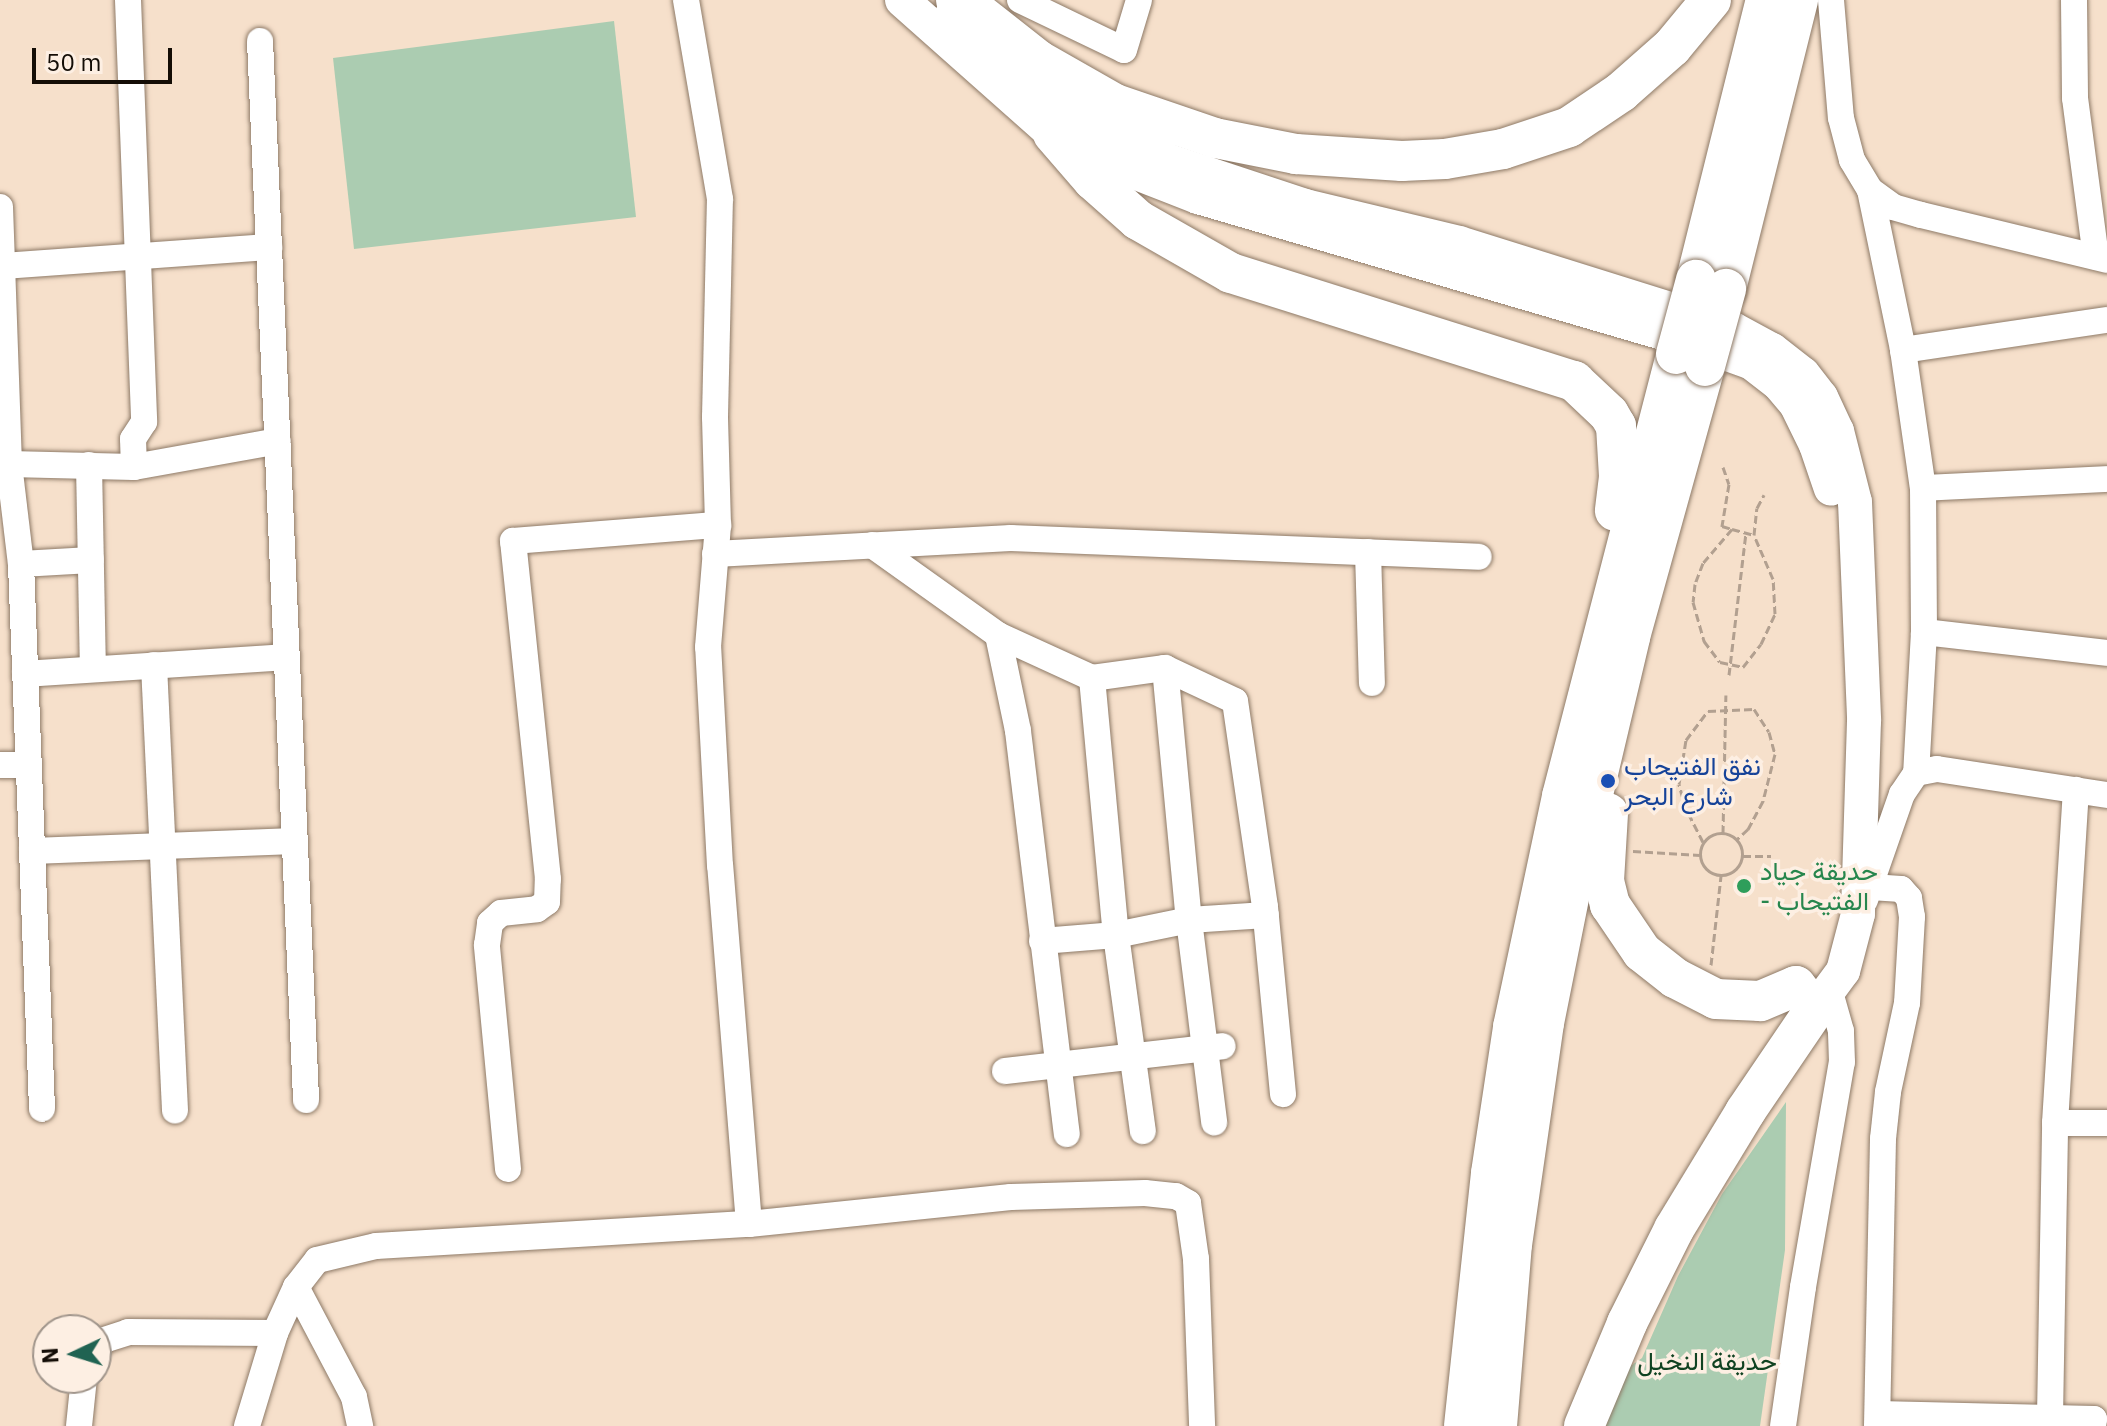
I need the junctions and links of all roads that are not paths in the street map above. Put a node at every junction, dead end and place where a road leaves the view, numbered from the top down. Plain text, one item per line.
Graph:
1 (128, 0) edge
2 (686, 0) edge
3 (902, 0) edge
4 (940, 0) edge
5 (956, 0) edge
6 (1020, 0) edge
7 (1139, 0) edge
8 (1711, 0) edge
9 (1766, 0) edge
10 (2074, 0) edge
11 (1825, 5) edge
12 (260, 41) dead end
13 (1053, 134) junction
14 (1870, 190) junction
15 (0, 207) edge
16 (269, 247) junction
17 (137, 256) junction
18 (2101, 258) edge
19 (2, 266) edge
20 (1711, 284) junction
21 (2107, 320) edge
22 (3, 350) edge
23 (1903, 350) junction
24 (1690, 360) junction
25 (278, 441) junction
26 (9, 464) junction
27 (89, 465) junction
28 (134, 467) junction
29 (2107, 479) edge
30 (1923, 488) junction
31 (718, 525) junction
32 (872, 545) junction
33 (1368, 552) junction
34 (715, 554) junction
35 (1479, 557) dead end
36 (91, 560) junction
37 (21, 564) junction
38 (1924, 632) junction
39 (998, 635) junction
40 (2107, 653) edge
41 (1598, 654) junction
42 (286, 657) junction
43 (154, 665) junction
44 (93, 667) junction
45 (1165, 668) junction
46 (25, 674) junction
47 (1092, 678) junction
48 (1372, 683) dead end
49 (1613, 717) junction
50 (0, 765) edge
51 (27, 765) junction
52 (1916, 773) junction
53 (2076, 790) junction
54 (2107, 795) edge
55 (295, 841) junction
56 (164, 846) junction
57 (32, 851) junction
58 (1865, 901) junction
59 (1266, 915) junction
60 (1189, 920) junction
61 (1116, 935) junction
62 (1042, 941) junction
63 (1814, 996) junction
64 (1215, 1047) junction
65 (1132, 1056) junction
66 (1057, 1065) junction
67 (1005, 1071) dead end
68 (1283, 1094) dead end
69 (306, 1100) dead end
70 (42, 1109) dead end
71 (175, 1111) dead end
72 (1214, 1122) dead end
73 (2055, 1123) junction
74 (2107, 1123) edge
75 (1143, 1131) dead end
76 (1067, 1134) dead end
77 (508, 1169) dead end
78 (749, 1224) junction
79 (296, 1287) junction
80 (275, 1333) junction
81 (112, 1337) edge
82 (82, 1394) edge
83 (2050, 1417) junction
84 (1877, 1420) edge
85 (2098, 1421) edge
86 (79, 1426) edge
87 (247, 1426) edge
88 (360, 1426) edge
89 (1202, 1426) edge
90 (1464, 1426) edge
91 (1497, 1426) edge
92 (1584, 1426) edge
93 (1783, 1426) edge

1 - 17 street
2 - 31 street
3 - 13 main road
4 - 58 main road
5 - 8 highway
6 - 7 street
9 - 20 highway
10 - 18 street
11 - 14 street
11 - 20 highway
12 - 16 street
13 - 41 highway
13 - 63 main road
14 - 18 street
14 - 23 street
15 - 19 street
16 - 17 street
16 - 25 street
17 - 19 street
17 - 28 street
19 - 22 street
20 - 24 highway, bridge
21 - 23 street
22 - 26 street
23 - 30 street
24 - 41 highway
24 - 49 highway
25 - 28 street
25 - 42 street
26 - 27 street
26 - 37 street
27 - 28 street
27 - 36 street
29 - 30 street
30 - 38 street
31 - 34 street
31 - 77 street
32 - 33 street
32 - 34 street
32 - 39 street
33 - 35 street
33 - 48 street
34 - 78 street
36 - 37 street
36 - 44 street
37 - 46 street
38 - 40 street
38 - 52 street
39 - 47 street
39 - 62 street
41 - 90 highway
42 - 43 street
42 - 55 street
43 - 44 street
43 - 56 street
44 - 46 street
45 - 47 street
45 - 59 street
45 - 60 street
46 - 51 street
47 - 61 street
49 - 63 highway
49 - 91 highway
50 - 51 street
51 - 57 street
52 - 53 street
52 - 58 street
53 - 54 street
53 - 73 street
55 - 56 street
55 - 69 street
56 - 57 street
56 - 71 street
57 - 70 street
58 - 63 main road
58 - 84 street
59 - 60 street
59 - 68 street
60 - 61 street
60 - 64 street
61 - 62 street
61 - 65 street
62 - 66 street
63 - 92 highway
63 - 93 street
64 - 65 street
64 - 72 street
65 - 66 street
65 - 75 street
66 - 67 street
66 - 76 street
73 - 74 street
73 - 83 street
78 - 79 street
78 - 89 street
79 - 80 street
79 - 88 street
80 - 81 street
80 - 87 street
82 - 86 street
83 - 84 street
83 - 85 street

